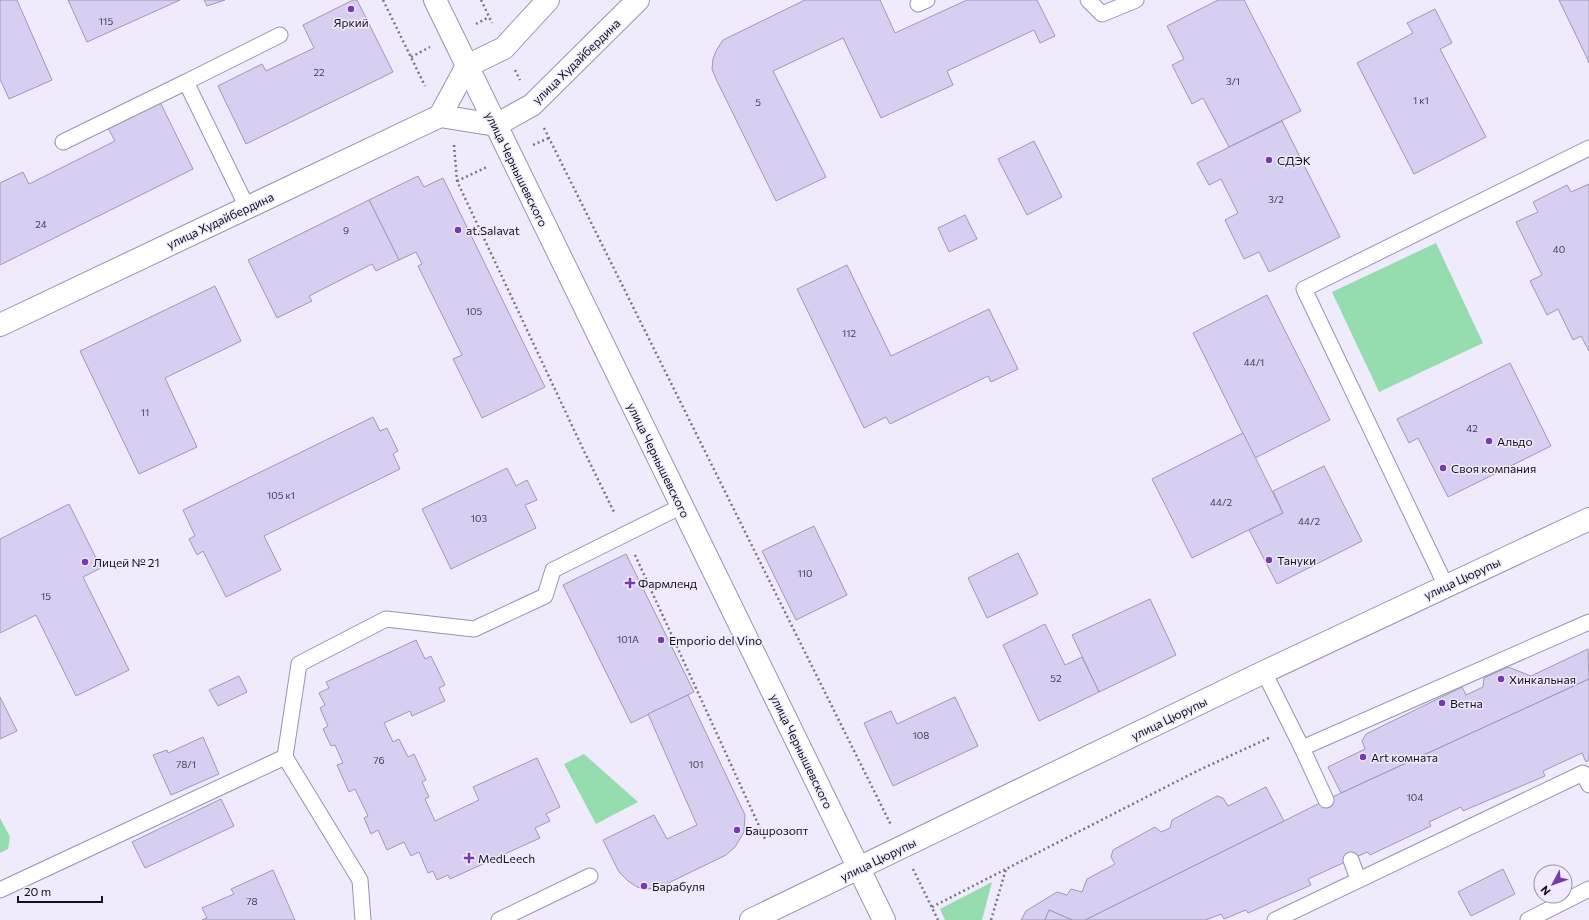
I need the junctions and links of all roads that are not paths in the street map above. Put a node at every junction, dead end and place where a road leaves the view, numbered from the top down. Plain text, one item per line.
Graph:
1 (435, 0) edge
2 (548, 0) edge
3 (638, 0) edge
4 (1088, 0) edge
5 (1136, 0) edge
6 (280, 35) dead end
7 (467, 66) junction
8 (186, 82) junction
9 (440, 116) junction
10 (496, 125) junction
11 (63, 142) dead end
12 (1589, 148) edge
13 (247, 207) junction
14 (0, 325) edge
15 (682, 506) junction
16 (1589, 519) edge
17 (1446, 586) junction
18 (1589, 622) edge
19 (1264, 672) junction
20 (1302, 748) junction
21 (286, 757) junction
22 (1589, 785) edge
23 (1326, 800) dead end
24 (1351, 860) dead end
25 (859, 869) junction
26 (590, 876) dead end
27 (1358, 879) junction
28 (1589, 889) edge
29 (0, 890) edge
30 (363, 920) edge
31 (499, 920) edge
32 (751, 920) edge
33 (884, 920) edge
34 (1275, 920) edge
35 (1528, 920) edge

1 - 7 street, улица Чернышевского
2 - 7 street
3 - 10 street, улица Худайбердина
4 - 5 lane
6 - 8 lane
7 - 9 street
7 - 10 street, улица Чернышевского
8 - 11 lane
8 - 13 lane
9 - 10 street
9 - 13 street, улица Худайбердина
10 - 15 street, улица Чернышевского
12 - 17 lane
13 - 14 street, улица Худайбердина
15 - 21 lane
15 - 25 street, улица Чернышевского
16 - 17 street, улица Цюрупы
17 - 19 street, улица Цюрупы
18 - 20 lane
19 - 20 lane
19 - 25 street, улица Цюрупы
20 - 23 lane
21 - 29 lane
21 - 30 lane
22 - 27 lane
24 - 27 lane
25 - 32 street, улица Цюрупы
25 - 33 street, улица Чернышевского
26 - 31 lane
27 - 34 lane
28 - 35 lane

